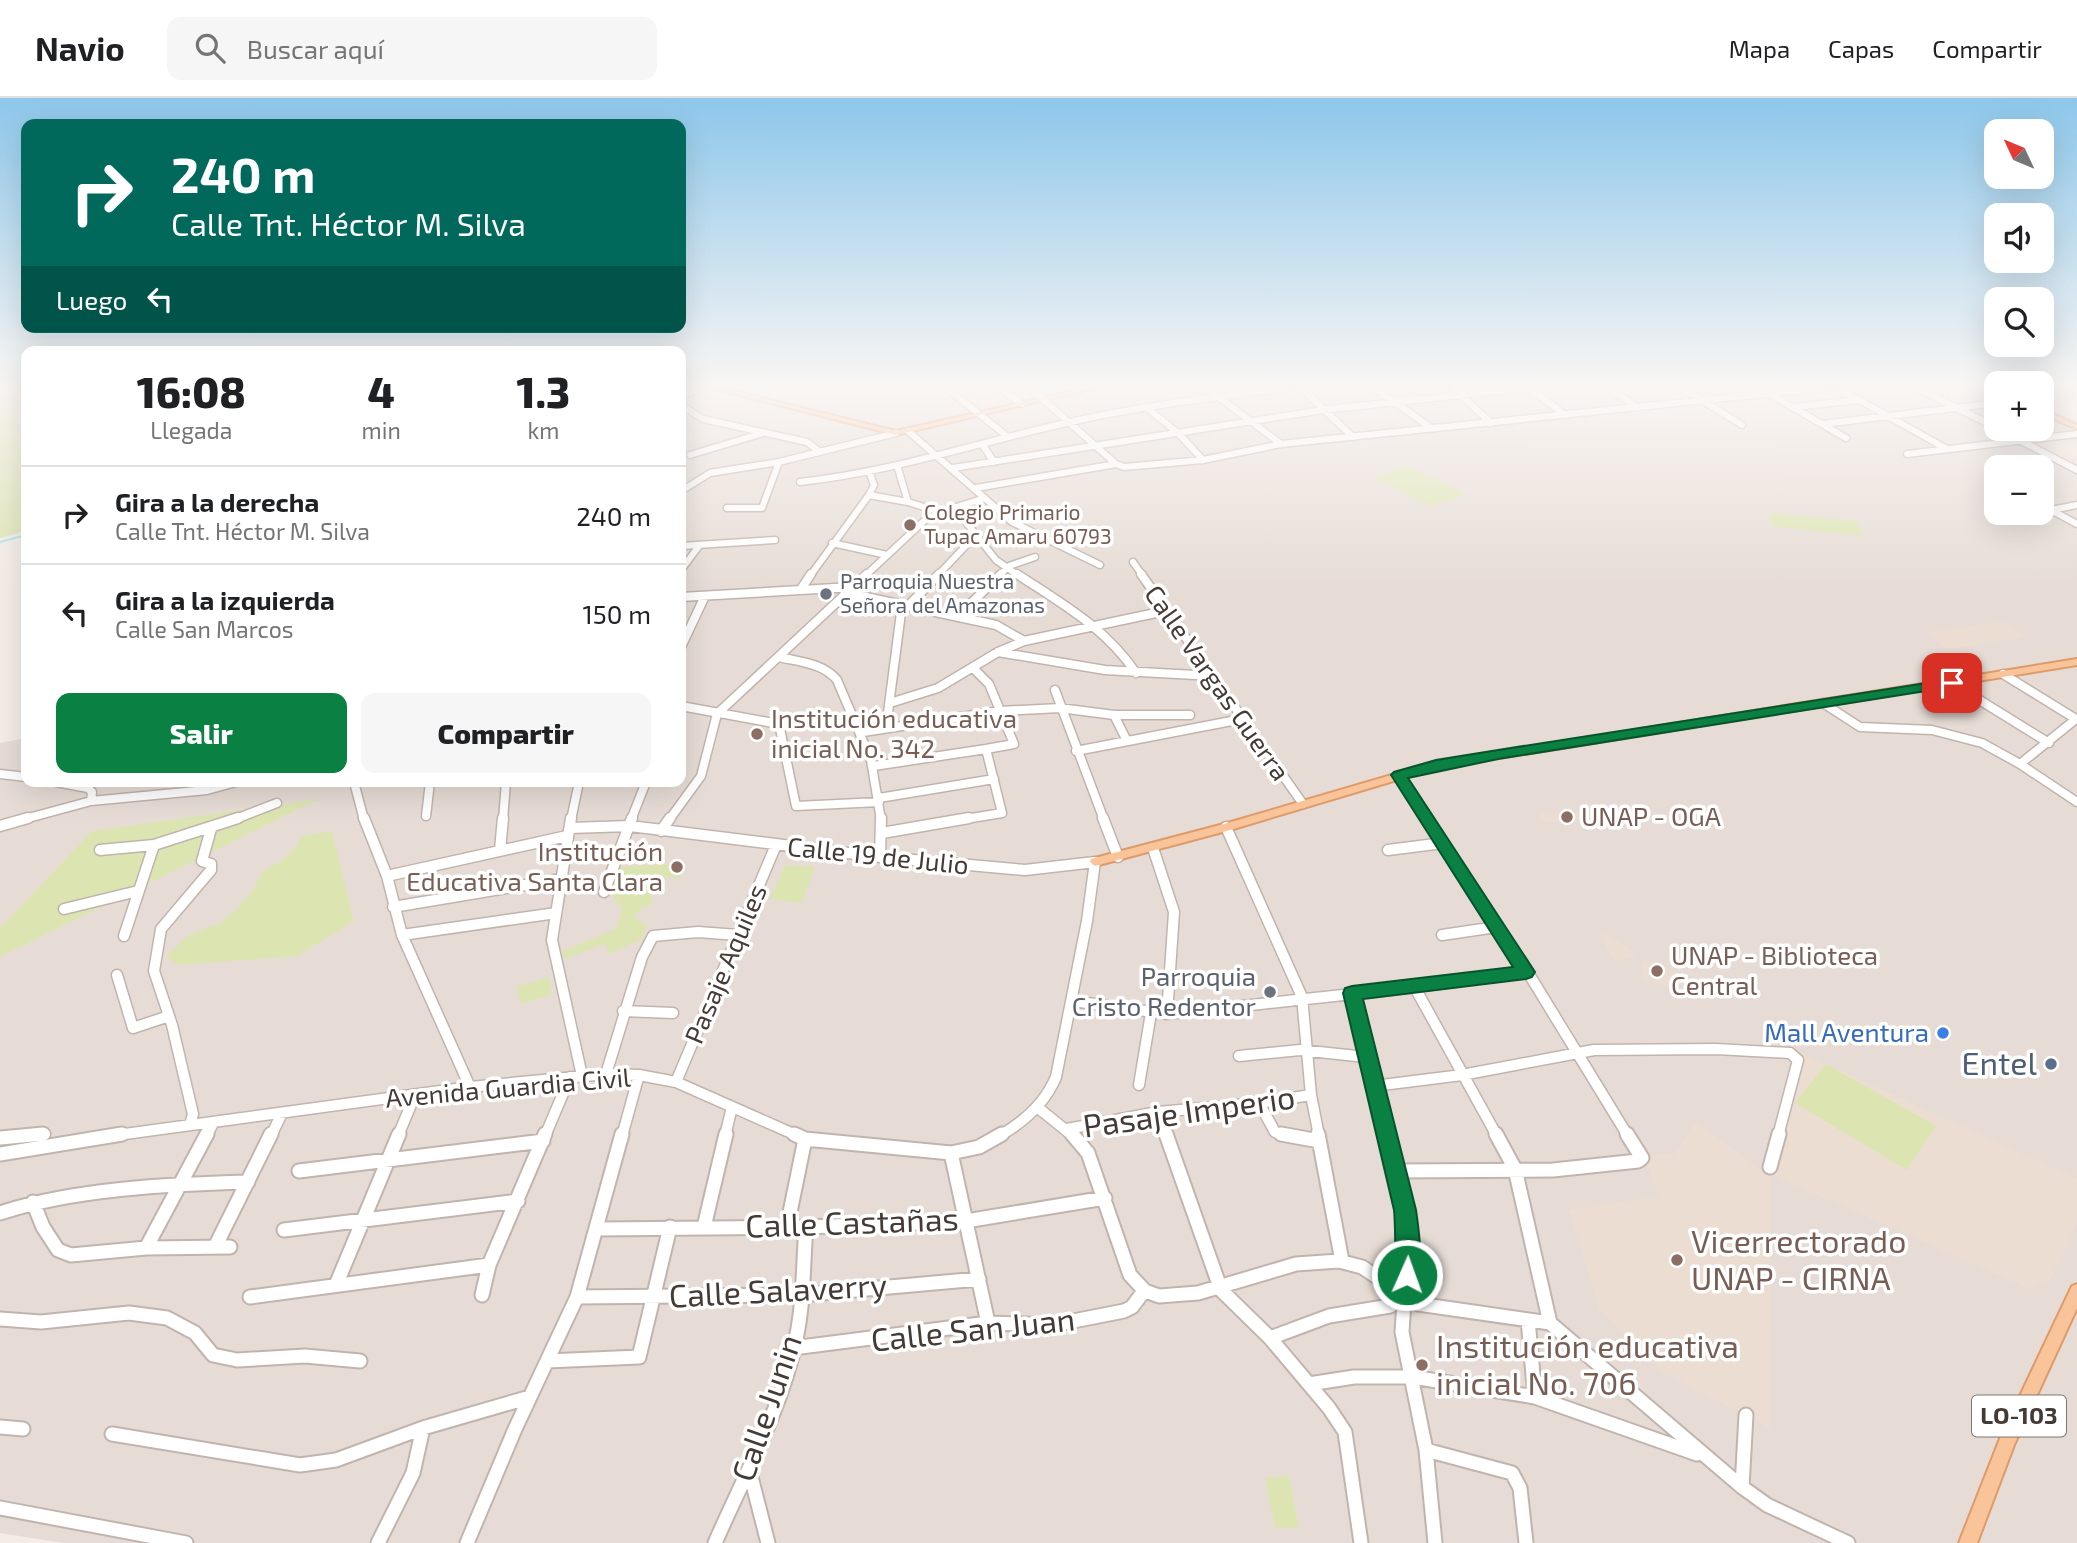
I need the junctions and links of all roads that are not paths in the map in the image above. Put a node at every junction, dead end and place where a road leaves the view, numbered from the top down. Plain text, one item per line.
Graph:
1 (695, 453) edge
2 (814, 453) edge
3 (936, 453) edge
4 (948, 453) edge
5 (989, 453) edge
6 (1041, 453) edge
7 (1104, 453) edge
8 (1197, 453) edge
9 (1235, 453) edge
10 (1913, 453) edge
11 (2046, 453) edge
12 (1907, 454) dead end
13 (690, 455) dead end
14 (939, 456) junction
15 (1203, 460) junction
16 (994, 461) junction
17 (779, 462) junction
18 (1116, 464) junction
19 (897, 465) junction
20 (953, 468) junction
21 (2077, 470) edge
22 (869, 471) junction
23 (800, 482) dead end
24 (686, 488) edge
25 (976, 488) junction
26 (869, 495) junction
27 (985, 498) junction
28 (908, 502) junction
29 (2077, 505) edge
30 (727, 508) dead end
31 (954, 508) junction
32 (940, 512) junction
33 (2077, 524) edge
34 (977, 534) junction
35 (775, 540) dead end
36 (832, 542) junction
37 (686, 545) edge
38 (699, 546) junction
39 (887, 555) junction
40 (1035, 557) dead end
41 (1133, 562) dead end
42 (686, 563) edge
43 (1100, 565) dead end
44 (1007, 568) junction
45 (802, 589) junction
46 (849, 590) junction
47 (705, 596) junction
48 (686, 597) edge
49 (905, 605) junction
50 (1165, 611) junction
51 (958, 616) junction
52 (1096, 627) junction
53 (686, 639) edge
54 (1024, 641) junction
55 (998, 652) junction
56 (779, 657) junction
57 (2077, 662) edge
58 (973, 668) junction
59 (1136, 673) junction
60 (2003, 674) junction
61 (1213, 676) junction
62 (1952, 683) junction
63 (1055, 690) dead end
64 (890, 703) junction
65 (1823, 703) junction
66 (686, 707) edge
67 (1060, 708) junction
68 (1000, 711) junction
69 (717, 714) junction
70 (1114, 715) junction
71 (1190, 715) dead end
72 (1242, 719) junction
73 (2076, 719) edge
74 (886, 728) junction
75 (863, 732) junction
76 (1127, 741) junction
77 (2049, 743) junction
78 (986, 749) junction
79 (1076, 751) junction
80 (2020, 764) junction
81 (874, 766) junction
82 (0, 774) edge
83 (1399, 775) junction
84 (21, 776) edge
85 (994, 779) junction
86 (83, 787) edge
87 (218, 787) edge
88 (355, 787) edge
89 (429, 787) edge
90 (506, 787) edge
91 (578, 787) edge
92 (644, 787) edge
93 (879, 800) junction
94 (91, 801) junction
95 (2077, 802) edge
96 (277, 803) dead end
97 (1303, 804) junction
98 (426, 816) dead end
99 (0, 826) edge
100 (630, 826) junction
101 (1226, 827) junction
102 (211, 829) junction
103 (661, 831) junction
104 (568, 832) junction
105 (883, 833) junction
106 (1443, 843) junction
107 (154, 845) junction
108 (776, 845) junction
109 (1153, 848) junction
110 (100, 850) dead end
111 (500, 850) junction
112 (1388, 850) dead end
113 (1118, 857) junction
114 (880, 858) junction
115 (1096, 862) junction
116 (387, 876) junction
117 (561, 879) junction
118 (138, 891) junction
119 (604, 892) dead end
120 (393, 907) junction
121 (64, 909) dead end
122 (556, 913) junction
123 (1496, 926) junction
124 (402, 934) junction
125 (738, 935) junction
126 (1442, 935) dead end
127 (124, 936) dead end
128 (1526, 972) junction
129 (117, 975) dead end
130 (1414, 986) junction
131 (1352, 993) junction
132 (1301, 997) junction
133 (1073, 1001) junction
134 (623, 1011) junction
135 (673, 1013) dead end
136 (1151, 1013) junction
137 (1167, 1014) junction
138 (169, 1016) junction
139 (1306, 1051) junction
140 (1577, 1053) junction
141 (1240, 1056) dead end
142 (1366, 1057) junction
143 (606, 1074) junction
144 (639, 1075) junction
145 (1462, 1075) junction
146 (576, 1076) junction
147 (676, 1082) junction
148 (1139, 1085) dead end
149 (1374, 1086) junction
150 (470, 1087) junction
151 (1311, 1094) junction
152 (415, 1095) junction
153 (1259, 1103) junction
154 (732, 1107) junction
155 (1037, 1107) junction
156 (1158, 1112) junction
157 (282, 1113) junction
158 (214, 1122) junction
159 (190, 1125) junction
160 (1068, 1129) junction
161 (45, 1134) dead end
162 (0, 1138) edge
163 (805, 1139) junction
164 (543, 1141) junction
165 (1319, 1141) junction
166 (951, 1153) junction
167 (0, 1154) edge
168 (388, 1160) junction
169 (1770, 1167) dead end
170 (1515, 1169) junction
171 (299, 1171) dead end
172 (1395, 1171) junction
173 (248, 1182) junction
174 (181, 1184) junction
175 (1105, 1198) junction
176 (518, 1201) junction
177 (33, 1202) junction
178 (0, 1213) edge
179 (363, 1220) junction
180 (966, 1221) junction
181 (670, 1227) junction
182 (705, 1227) junction
183 (787, 1227) junction
184 (806, 1227) junction
185 (598, 1228) junction
186 (284, 1230) dead end
187 (215, 1247) junction
188 (230, 1247) dead end
189 (146, 1248) junction
190 (1342, 1261) junction
191 (489, 1265) junction
192 (979, 1279) junction
193 (336, 1285) junction
194 (1221, 1290) junction
195 (1144, 1291) junction
196 (2077, 1291) edge
197 (482, 1295) dead end
198 (800, 1295) junction
199 (250, 1297) dead end
200 (577, 1297) junction
201 (653, 1297) junction
202 (1403, 1298) junction
203 (0, 1319) edge
204 (1528, 1320) junction
205 (1550, 1322) junction
206 (988, 1323) junction
207 (1270, 1338) junction
208 (793, 1348) junction
209 (360, 1361) dead end
210 (547, 1361) junction
211 (1413, 1377) junction
212 (1308, 1384) junction
213 (530, 1397) junction
214 (1535, 1397) junction
215 (1746, 1415) dead end
216 (0, 1427) edge
217 (23, 1429) dead end
218 (112, 1434) dead end
219 (422, 1436) junction
220 (1426, 1450) junction
221 (1703, 1456) junction
222 (749, 1469) junction
223 (1742, 1487) junction
224 (0, 1508) edge
225 (187, 1543) edge
226 (378, 1543) edge
227 (467, 1543) edge
228 (715, 1543) edge
229 (768, 1543) edge
230 (1361, 1543) edge
231 (1435, 1543) edge
232 (1526, 1543) edge
233 (1848, 1543) edge
234 (1968, 1543) edge

1 - 13 street
2 - 17 street
3 - 14 street
4 - 14 street
5 - 16 street
6 - 16 street
7 - 18 street
8 - 15 street
9 - 15 street
10 - 12 street
11 - 21 street
14 - 19 street
14 - 20 street
15 - 18 street
16 - 20 street
17 - 24 street
17 - 30 street
18 - 25 street
19 - 22 street
19 - 28 street
20 - 25 street
22 - 23 street
22 - 26 street
25 - 27 street
26 - 28 street
26 - 36 street
27 - 31 street
27 - 43 street
28 - 32 street
29 - 33 street
31 - 32 street
31 - 34 street
32 - 39 street
34 - 44 street
34 - 49 street
35 - 38 street
36 - 39 street
36 - 45 street
37 - 38 street
38 - 42 street
39 - 46 street
40 - 44 street
41 - 50 street, Calle Vargas Guerra
44 - 51 street
44 - 52 street
45 - 46 street
45 - 47 street
46 - 49 street
46 - 56 street
47 - 48 street
47 - 53 street
49 - 51 street
49 - 64 street
50 - 52 street
50 - 61 street, Calle Vargas Guerra
51 - 54 street
52 - 54 street
52 - 59 street
54 - 55 street
55 - 58 street
55 - 59 street
56 - 69 street
56 - 75 street
57 - 60 main road
58 - 64 street
58 - 68 street
59 - 61 street
60 - 62 main road
60 - 73 street
61 - 72 street, Calle Vargas Guerra
62 - 65 main road
62 - 77 street
63 - 67 street
64 - 74 street
65 - 80 street
65 - 83 main road
66 - 69 street
67 - 68 street
67 - 70 street
67 - 79 street
68 - 74 street
68 - 78 street
69 - 93 street
69 - 103 street
70 - 71 street
70 - 76 street
72 - 76 street
72 - 97 street, Calle Vargas Guerra
73 - 77 street
74 - 75 street
75 - 81 street
76 - 79 street
77 - 80 street
78 - 81 street
78 - 85 street
79 - 113 street
80 - 95 street
81 - 93 street
82 - 84 street
83 - 97 main road
83 - 106 street
85 - 93 street
85 - 105 street
86 - 94 street
87 - 94 street
88 - 116 street
89 - 98 street
90 - 111 street
91 - 104 street
92 - 100 street
93 - 105 street
94 - 99 street
96 - 102 street
97 - 101 main road
100 - 103 street, Calle 19 de Julio
100 - 104 street, Calle 19 de Julio
100 - 119 street
101 - 109 main road
101 - 132 street
102 - 107 street
102 - 138 street
103 - 108 street, Calle 19 de Julio
104 - 111 street, Calle 19 de Julio
104 - 117 street
105 - 114 street
106 - 112 street
106 - 123 street
107 - 110 street
107 - 118 street
108 - 114 street, Calle 19 de Julio
108 - 125 street, Pasaje Aquiles
109 - 113 main road
109 - 137 street
111 - 116 street, Calle 19 de Julio
113 - 115 main road
114 - 115 street, Calle 19 de Julio
115 - 133 street, Avenida Guardia Civil
116 - 120 street
117 - 120 street
117 - 122 street
118 - 121 street
118 - 127 street
120 - 124 street
122 - 124 street
122 - 146 street
123 - 126 street
123 - 128 street
124 - 150 street
125 - 134 street
125 - 147 street, Pasaje Aquiles
128 - 130 street
128 - 140 street
129 - 138 street
130 - 131 street
130 - 145 street
131 - 132 street
131 - 142 street
132 - 137 street
132 - 139 street
133 - 136 street
133 - 155 street, Avenida Guardia Civil
134 - 135 street
134 - 143 street
136 - 137 street
136 - 148 street
138 - 159 street
139 - 141 street
139 - 142 street
139 - 151 street
140 - 145 street
140 - 169 street
140 - 170 street
142 - 149 street
143 - 144 street, Avenida Guardia Civil
143 - 146 street, Avenida Guardia Civil
144 - 147 street, Avenida Guardia Civil
144 - 185 street
145 - 149 street
145 - 170 street
146 - 150 street, Avenida Guardia Civil
146 - 164 street
147 - 154 street, Avenida Guardia Civil
149 - 172 street
150 - 152 street, Avenida Guardia Civil
151 - 153 street, Pasaje Imperio
151 - 165 street
152 - 157 street, Avenida Guardia Civil
152 - 168 street
153 - 156 street, Pasaje Imperio
153 - 165 street
154 - 163 street, Avenida Guardia Civil
154 - 182 street
155 - 160 street
155 - 166 street, Avenida Guardia Civil
156 - 160 street, Pasaje Imperio
156 - 194 street
157 - 158 street, Avenida Guardia Civil
157 - 173 street
158 - 159 street, Avenida Guardia Civil
158 - 174 street
159 - 167 street, Avenida Guardia Civil
160 - 175 street
161 - 162 street
163 - 166 street, Avenida Guardia Civil
163 - 183 street
164 - 168 street
164 - 176 street
165 - 190 street
166 - 180 street
168 - 171 street
168 - 179 street
170 - 172 street
170 - 205 street
172 - 202 street
173 - 174 street
173 - 187 street
174 - 177 street
174 - 189 street
175 - 180 street, Calle Castañas
175 - 195 street
176 - 179 street
176 - 191 street
177 - 178 street
177 - 189 street
179 - 186 street
179 - 193 street
180 - 184 street, Calle Castañas
180 - 192 street
181 - 182 street, Calle Castañas
181 - 185 street, Calle Castañas
181 - 201 street
182 - 183 street, Calle Castañas
183 - 184 street, Calle Castañas
184 - 198 street, Calle Junin
185 - 200 street
187 - 188 street
187 - 189 street
190 - 194 street
190 - 202 street
191 - 193 street
191 - 197 street
192 - 198 street, Calle Salaverry
192 - 206 street
193 - 199 street
194 - 195 street
194 - 207 street
195 - 206 street, Calle San Juan
196 - 234 main road, LO-103
198 - 201 street, Calle Salaverry
198 - 208 street, Calle Junin
200 - 201 street, Calle Salaverry
200 - 210 street
201 - 210 street
202 - 204 street
202 - 207 street
202 - 211 street
203 - 209 street
204 - 205 street
204 - 214 street
205 - 221 street
206 - 208 street, Calle San Juan
207 - 212 street
208 - 222 street, Calle Junin
210 - 213 street
211 - 212 street
211 - 214 street
211 - 220 street
212 - 230 street
213 - 219 street
213 - 227 street
214 - 221 street
215 - 223 street
216 - 217 street
218 - 219 street
219 - 226 street
220 - 231 street
220 - 232 street
221 - 223 street
222 - 228 street, Calle Junin
222 - 229 street
223 - 233 street
224 - 225 street

